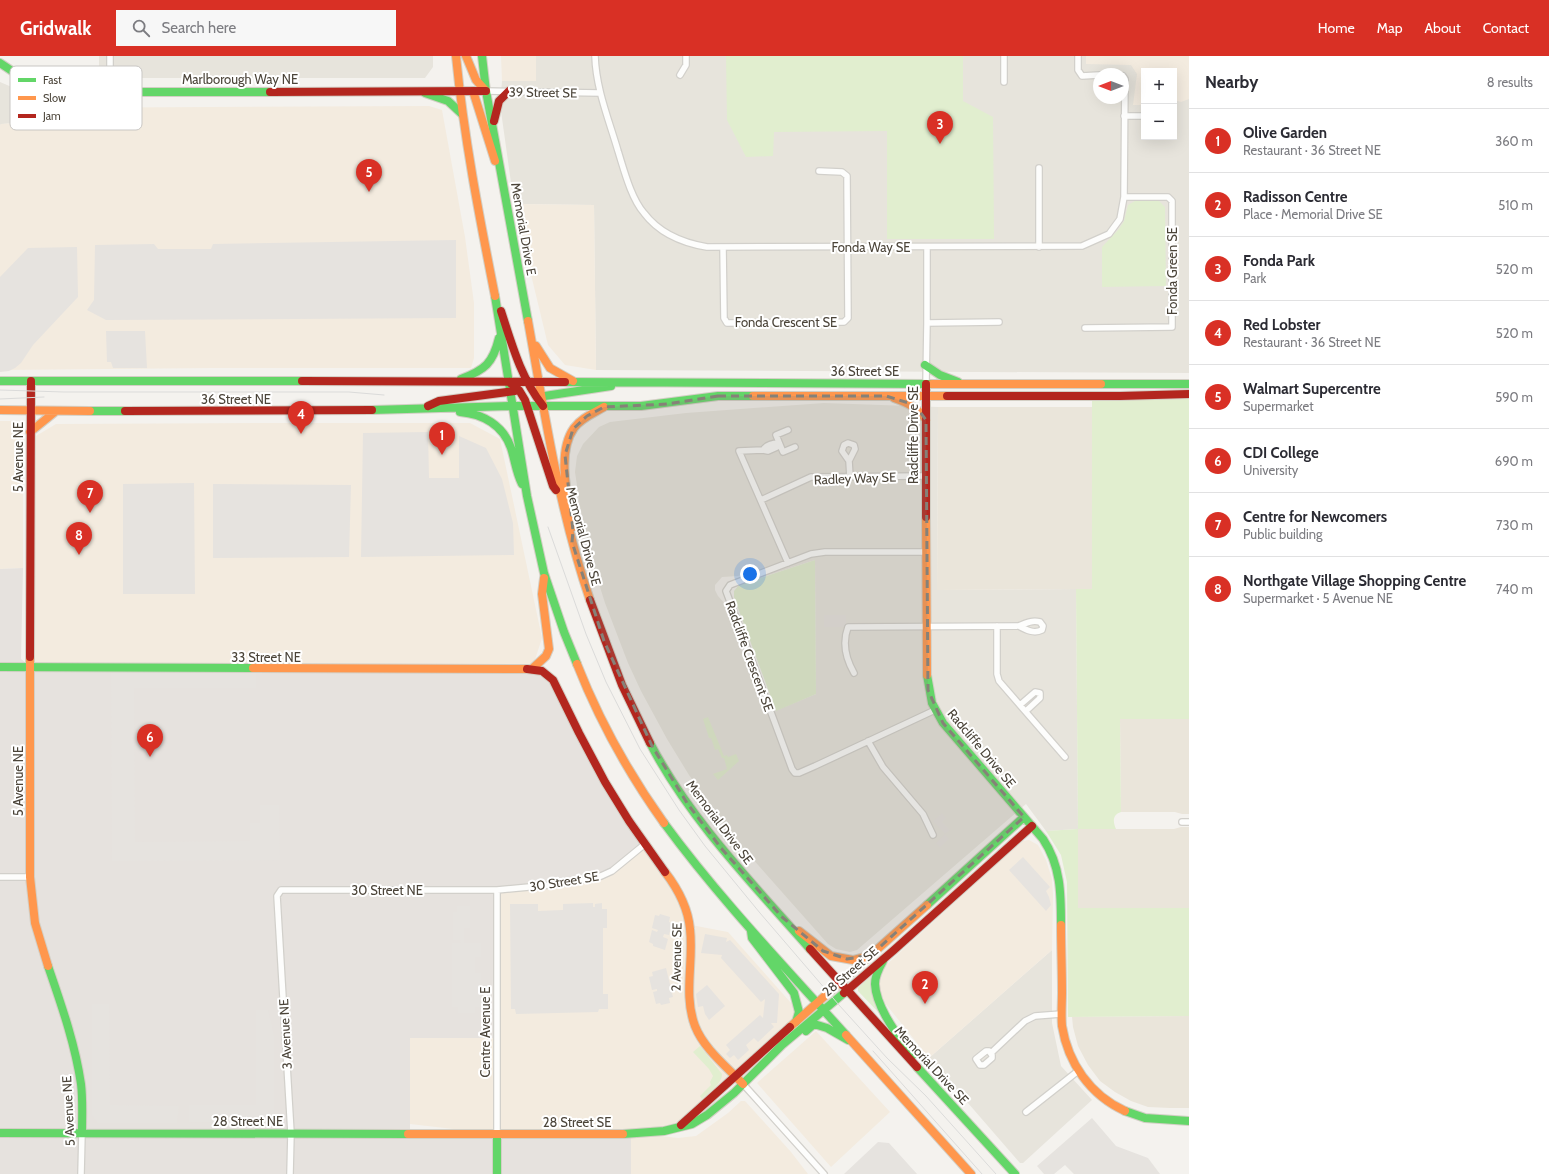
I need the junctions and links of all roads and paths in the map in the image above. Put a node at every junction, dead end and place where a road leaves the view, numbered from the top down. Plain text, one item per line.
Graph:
1 (456, 56) edge
2 (466, 56) edge
3 (482, 56) edge
4 (595, 56) edge
5 (686, 56) edge
6 (1004, 56) edge
7 (1078, 56) edge
8 (0, 63) edge
9 (10, 70) edge
10 (680, 75) dead end
11 (1093, 76) edge
12 (1004, 82) dead end
13 (459, 90) junction
14 (418, 91) junction
15 (473, 91) junction
16 (486, 91) junction
17 (509, 91) junction
18 (142, 92) edge
19 (600, 93) junction
20 (1124, 104) edge
21 (462, 114) junction
22 (1124, 116) junction
23 (1141, 116) edge
24 (493, 126) junction
25 (1039, 168) dead end
26 (818, 170) dead end
27 (505, 194) junction
28 (1124, 197) junction
29 (723, 247) junction
30 (847, 247) junction
31 (927, 247) junction
32 (1039, 247) junction
33 (495, 296) junction
34 (999, 322) dead end
35 (927, 323) junction
36 (1085, 328) dead end
37 (500, 331) junction
38 (532, 340) junction
39 (925, 365) junction
40 (0, 381) edge
41 (31, 381) junction
42 (456, 381) junction
43 (508, 382) junction
44 (540, 382) junction
45 (576, 382) junction
46 (620, 384) junction
47 (926, 384) junction
48 (962, 384) junction
49 (1189, 384) edge
50 (528, 385) junction
51 (519, 390) junction
52 (510, 392) junction
53 (1189, 394) edge
54 (886, 396) junction
55 (926, 396) junction
56 (539, 397) junction
57 (526, 403) junction
58 (513, 406) junction
59 (543, 406) junction
60 (604, 407) junction
61 (424, 408) junction
62 (440, 408) junction
63 (0, 410) edge
64 (30, 410) junction
65 (56, 411) junction
66 (926, 420) junction
67 (788, 430) dead end
68 (30, 432) junction
69 (778, 443) junction
70 (795, 447) dead end
71 (850, 461) dead end
72 (925, 476) junction
73 (850, 477) junction
74 (560, 495) junction
75 (528, 496) junction
76 (761, 500) junction
77 (572, 542) junction
78 (925, 552) junction
79 (788, 563) junction
80 (544, 573) junction
81 (925, 625) junction
82 (997, 626) junction
83 (1019, 626) dead end
84 (0, 667) edge
85 (31, 667) junction
86 (532, 669) junction
87 (854, 673) dead end
88 (1020, 705) junction
89 (934, 710) junction
90 (1026, 711) junction
91 (868, 741) junction
92 (1066, 757) dead end
93 (1024, 817) junction
94 (1182, 822) dead end
95 (1189, 822) edge
96 (1032, 826) junction
97 (933, 835) dead end
98 (645, 844) junction
99 (0, 877) edge
100 (30, 877) junction
101 (497, 890) junction
102 (279, 894) joint
103 (782, 917) junction
104 (750, 928) junction
105 (871, 955) junction
106 (886, 956) junction
107 (839, 983) junction
108 (846, 991) junction
109 (818, 1002) junction
110 (824, 1009) junction
111 (1061, 1014) junction
112 (796, 1022) junction
113 (852, 1042) junction
114 (782, 1045) junction
115 (991, 1053) dead end
116 (919, 1069) junction
117 (1078, 1071) junction
118 (735, 1075) junction
119 (743, 1084) junction
120 (1026, 1112) dead end
121 (1189, 1121) edge
122 (680, 1126) junction
123 (291, 1132) junction
124 (0, 1133) edge
125 (82, 1133) junction
126 (497, 1134) junction
127 (82, 1174) edge
128 (290, 1174) edge
129 (497, 1174) edge
130 (824, 1174) edge
131 (971, 1174) edge
132 (1015, 1174) edge

1 - 13 main road
2 - 16 main road
3 - 16 main road, Memorial Drive E
4 - 19 street, Fonda Way SE
5 - 10 street
6 - 12 street
7 - 11 street
8 - 9 main road, Marlborough Way NE
13 - 14 main road, Marlborough Way NE
13 - 15 main road, Marlborough Way NE
13 - 21 main road
14 - 18 main road, Marlborough Way NE
14 - 21 main road
15 - 16 main road, Marlborough Way NE
15 - 27 main road
16 - 17 street, 39 Street SE
16 - 24 main road, Memorial Drive E
17 - 19 street, 39 Street SE
17 - 24 main road
19 - 29 street, Fonda Way SE
20 - 22 street, Fonda Way SE
21 - 33 main road
22 - 23 street
22 - 28 street, Fonda Way SE
24 - 27 main road, Memorial Drive E
25 - 32 street
26 - 30 street
27 - 38 main road, Memorial Drive E
28 - 32 street, Fonda Way SE
28 - 36 street, Fonda Green SE
29 - 30 street, Fonda Way SE
29 - 30 street, Fonda Crescent SE
30 - 31 street, Fonda Way SE
31 - 32 street, Fonda Way SE
31 - 35 street, Radcliffe Drive SE
33 - 37 main road
33 - 50 main road
34 - 35 street
35 - 39 street, Radcliffe Drive SE
37 - 42 main road
37 - 43 main road
38 - 44 main road, Memorial Drive E
38 - 45 main road
39 - 47 street, Radcliffe Drive SE
39 - 48 main road
40 - 41 main road, 36 Street NE
41 - 42 main road, 36 Street NE
41 - 64 main road, 5 Avenue NE
42 - 43 main road, 36 Street NE
43 - 50 main road, 36 Street NE
43 - 51 main road
43 - 52 main road
44 - 45 main road, 36 Street SE
44 - 50 main road, 36 Street NE
44 - 56 main road, Memorial Drive E
45 - 46 main road, 36 Street SE
46 - 47 main road, 36 Street SE
46 - 56 main road
47 - 48 main road, 36 Street SE
47 - 55 main road, Radcliffe Drive SE
48 - 49 main road, 36 Street SE
50 - 51 main road
50 - 56 main road
51 - 52 main road
51 - 57 main road
52 - 58 main road
52 - 61 main road
53 - 55 main road, 36 Street SE
54 - 55 main road, 36 Street SE
54 - 60 main road, 36 Street SE
54 - 66 main road
55 - 66 main road, Radcliffe Drive SE
56 - 57 main road
56 - 59 main road, Memorial Drive E
57 - 58 main road
57 - 59 main road
57 - 74 main road
58 - 62 main road, 36 Street NE
58 - 75 main road
59 - 60 main road, 36 Street SE
59 - 74 main road, Memorial Drive SE
60 - 77 main road
61 - 62 main road, 36 Street NE
61 - 65 main road, 36 Street NE
62 - 75 main road
63 - 64 main road, 36 Street NE
64 - 65 main road, 36 Street NE
64 - 68 main road, 5 Avenue NE
65 - 68 main road
66 - 72 main road, Radcliffe Drive SE
67 - 69 street
68 - 85 main road, 5 Avenue NE
69 - 70 street
69 - 76 street
71 - 73 street
72 - 73 street, Radley Way SE
72 - 78 main road, Radcliffe Drive SE
73 - 76 street, Radley Way SE
74 - 77 main road, Memorial Drive SE
75 - 80 main road
76 - 79 street
77 - 103 main road, Memorial Drive SE
78 - 79 street, Radcliffe Crescent SE
78 - 81 main road, Radcliffe Drive SE
79 - 91 street, Radcliffe Crescent SE
80 - 86 main road
80 - 104 main road
81 - 82 street
81 - 87 street
81 - 89 main road, Radcliffe Drive SE
82 - 83 street
82 - 88 street
84 - 85 main road, 33 Street NE
85 - 86 main road, 33 Street NE
85 - 100 main road, 5 Avenue NE
86 - 98 main road, 2 Avenue SE
88 - 90 street
88 - 90 street
89 - 91 street, Radcliffe Crescent SE
89 - 93 main road, Radcliffe Drive SE
90 - 92 street
91 - 97 street
93 - 96 main road, Radcliffe Drive SE
93 - 105 main road, 28 Street SE
94 - 95 street
96 - 106 main road, 28 Street SE
96 - 111 main road, Radcliffe Drive SE
98 - 101 street, 30 Street SE
98 - 118 main road, 2 Avenue SE
99 - 100 street
100 - 125 main road, 5 Avenue NE
101 - 102 street, 30 Street NE
101 - 126 street, Centre Avenue E
102 - 123 street, 3 Avenue NE
103 - 105 main road
103 - 107 main road, Memorial Drive SE
104 - 109 main road
104 - 112 main road
105 - 107 main road, 28 Street SE
106 - 108 main road, 28 Street SE
106 - 116 main road
107 - 108 main road, Memorial Drive SE
107 - 109 main road, 28 Street SE
108 - 110 main road, 28 Street SE
108 - 116 main road, Memorial Drive SE
109 - 110 main road
109 - 112 main road, 28 Street SE
110 - 113 main road
110 - 114 main road, 28 Street SE
111 - 115 street
111 - 117 main road, Radcliffe Drive SE
112 - 118 main road, 28 Street SE
113 - 114 main road
113 - 131 main road
114 - 119 main road, 28 Street SE
116 - 132 main road, Memorial Drive SE
117 - 120 street
117 - 121 main road, Radcliffe Drive SE
118 - 119 main road, 2 Avenue SE
118 - 122 main road, 28 Street SE
119 - 122 main road, 28 Street SE
119 - 130 street, 2 Avenue SE
122 - 126 main road, 28 Street SE
123 - 125 main road, 28 Street NE
123 - 126 main road, 28 Street NE
123 - 128 street, 3 Avenue NE
124 - 125 main road, 28 Street NE
125 - 127 street, 5 Avenue NE
126 - 129 main road, Centre Avenue E

